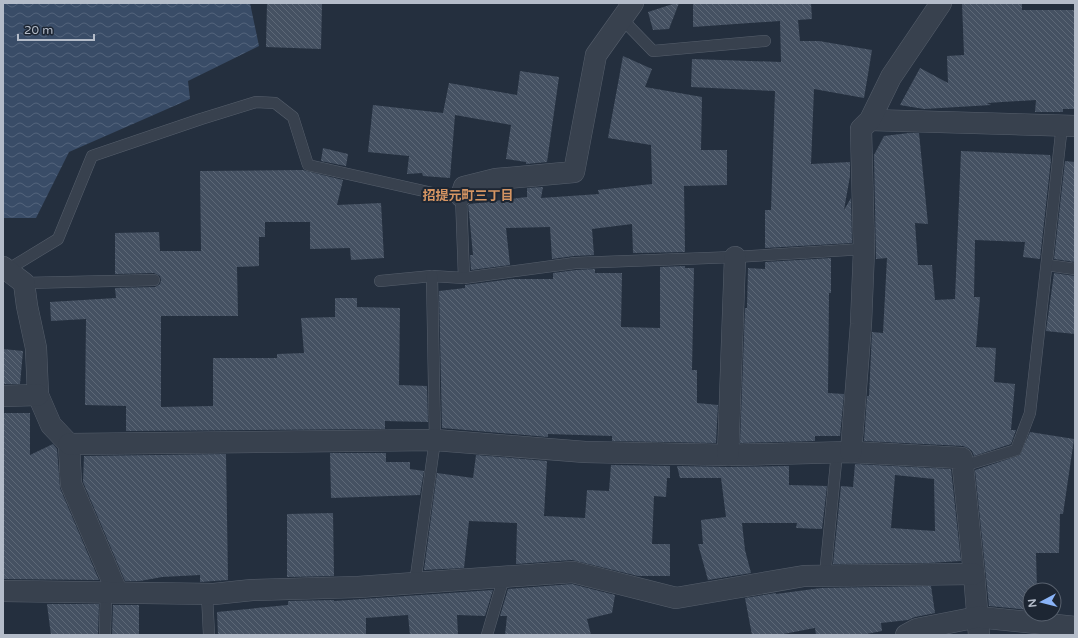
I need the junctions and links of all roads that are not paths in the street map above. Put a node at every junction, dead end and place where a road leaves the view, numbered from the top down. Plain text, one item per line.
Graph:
1 (941, 3) edge
2 (627, 11) edge
3 (765, 42) dead end
4 (870, 120) junction
5 (1069, 126) edge
6 (461, 196) junction
7 (864, 249) junction
8 (736, 257) junction
9 (1047, 265) junction
10 (5, 268) edge
11 (1075, 269) edge
12 (432, 276) junction
13 (464, 278) junction
14 (154, 280) dead end
15 (380, 281) dead end
16 (24, 283) junction
17 (38, 395) junction
18 (3, 396) edge
19 (435, 440) junction
20 (69, 444) junction
21 (844, 452) junction
22 (728, 455) junction
23 (963, 466) junction
24 (974, 574) junction
25 (825, 575) junction
26 (504, 577) junction
27 (416, 583) junction
28 (3, 592) edge
29 (112, 592) junction
30 (207, 594) junction
31 (979, 626) edge
32 (1075, 627) edge
33 (105, 635) edge
34 (209, 635) edge
35 (487, 635) edge
36 (906, 635) edge

1 - 4 street
2 - 3 lane
2 - 6 street
4 - 5 street
4 - 7 street
5 - 9 lane
6 - 10 lane
6 - 13 lane
7 - 8 lane
7 - 21 street
8 - 13 lane
8 - 22 street
9 - 11 lane
9 - 23 lane
10 - 16 street
12 - 13 lane
12 - 15 lane
12 - 19 lane
14 - 16 lane
16 - 17 street
17 - 18 street
17 - 20 street
19 - 20 street
19 - 22 street
19 - 27 lane
20 - 29 street
21 - 22 street
21 - 23 street
21 - 25 lane
23 - 24 street
24 - 25 street
24 - 31 street
25 - 26 street
26 - 27 street
26 - 35 lane
27 - 30 street
28 - 29 street
29 - 30 street
29 - 33 lane
30 - 34 lane
31 - 32 street
31 - 36 street

